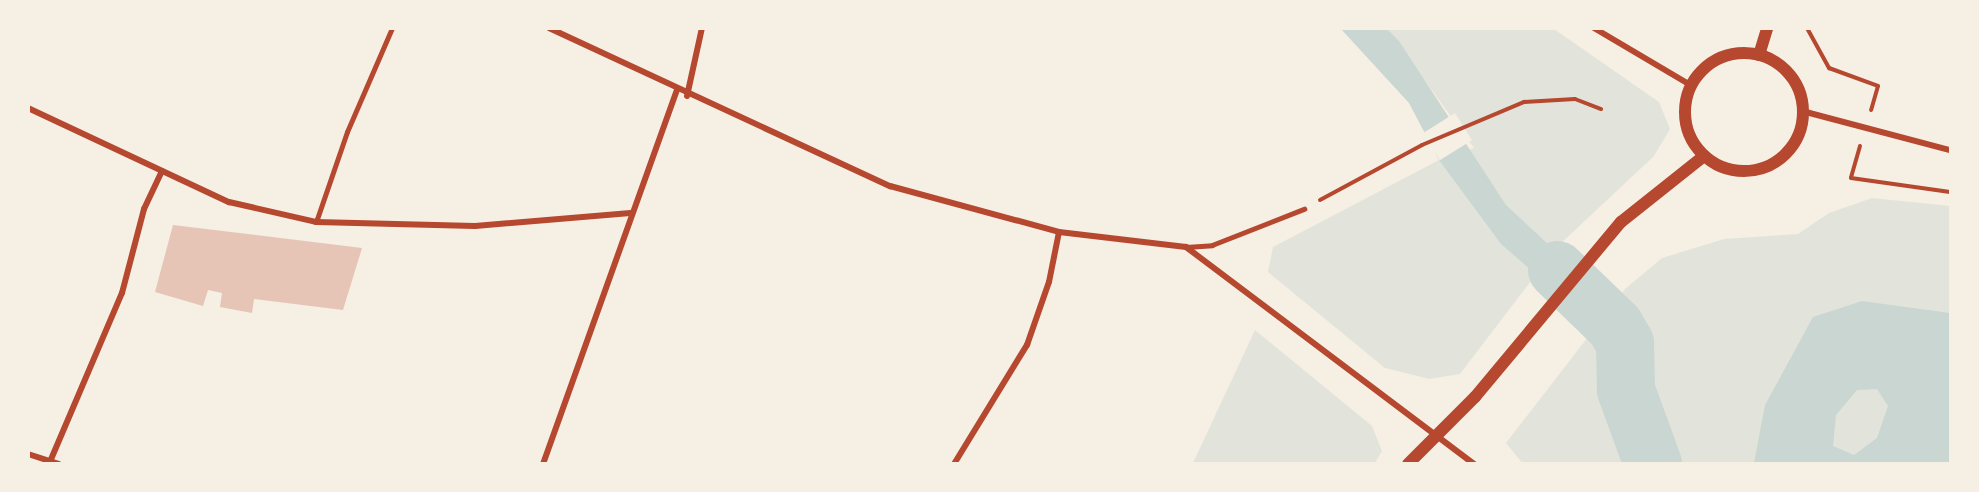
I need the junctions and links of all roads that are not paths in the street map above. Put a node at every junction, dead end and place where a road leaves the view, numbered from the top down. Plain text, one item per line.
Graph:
1 (392, 28) edge
2 (549, 28) edge
3 (702, 28) edge
4 (1594, 28) edge
5 (1767, 28) edge
6 (1758, 55) junction
7 (1692, 86) junction
8 (677, 90) junction
9 (687, 96) junction
10 (28, 108) edge
11 (1802, 111) junction
12 (1950, 150) edge
13 (1704, 156) junction
14 (162, 171) junction
15 (1304, 209) road end
16 (630, 213) junction
17 (316, 222) junction
18 (1059, 232) junction
19 (1186, 247) junction
20 (1440, 435) junction
21 (28, 454) edge
22 (50, 462) edge
23 (58, 464) edge
24 (543, 464) edge
25 (954, 464) edge
26 (1408, 464) edge
27 (1474, 464) edge

1 - 17 lane
2 - 8 street
3 - 9 street
4 - 7 street
5 - 6 main road
6 - 7 main road
6 - 11 main road
7 - 13 main road
8 - 9 street
8 - 16 street
9 - 18 street
10 - 14 street
11 - 12 street
11 - 13 main road
13 - 20 main road
14 - 17 street
14 - 22 street
15 - 19 lane
16 - 17 street
16 - 24 street
18 - 19 street
18 - 25 street
19 - 20 street
20 - 26 main road
20 - 27 street
21 - 22 street
22 - 23 street

